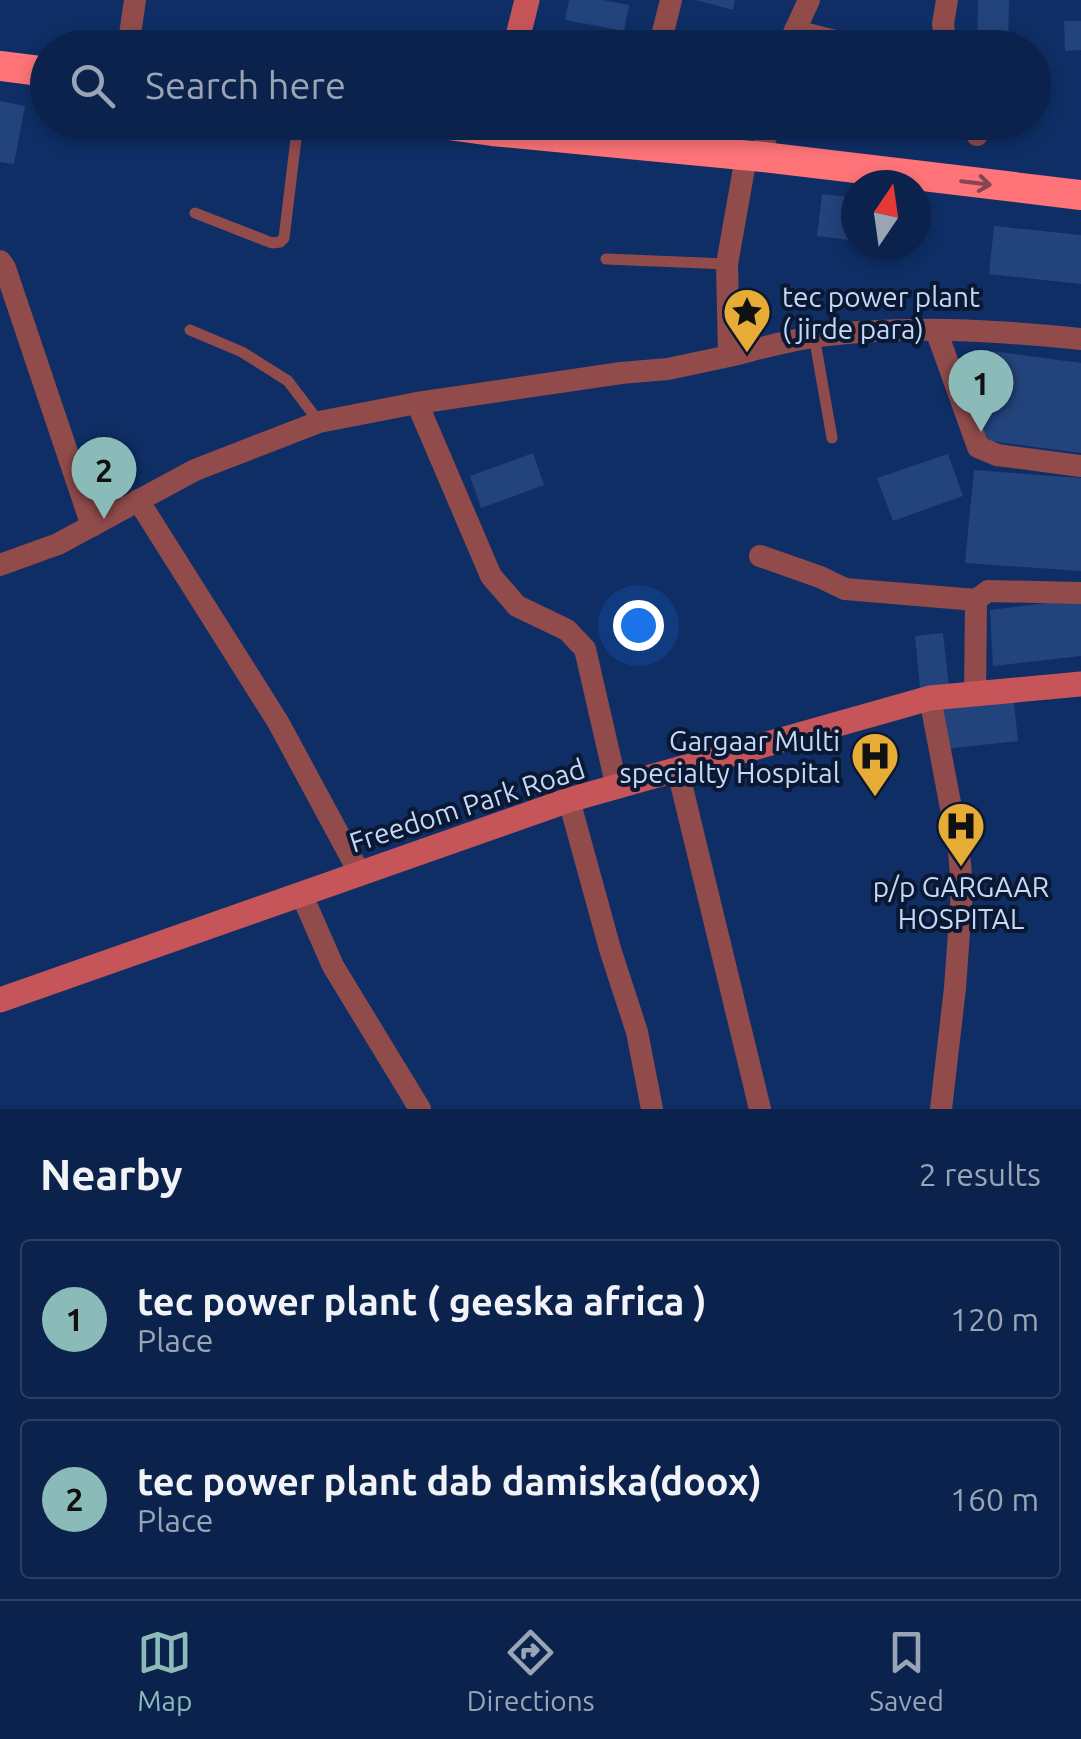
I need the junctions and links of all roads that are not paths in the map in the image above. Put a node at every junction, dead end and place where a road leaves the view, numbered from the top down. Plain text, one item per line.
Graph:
1 (135, 0) edge
2 (528, 0) edge
3 (672, 0) edge
4 (809, 0) edge
5 (947, 0) edge
6 (131, 30) edge
7 (520, 30) edge
8 (663, 30) edge
9 (795, 30) edge
10 (944, 30) edge
11 (0, 66) edge
12 (30, 70) edge
13 (296, 140) edge
14 (670, 140) edge
15 (760, 140) edge
16 (754, 157) junction
17 (1081, 195) edge
18 (195, 214) dead end
19 (606, 259) dead end
20 (0, 261) edge
21 (727, 264) junction
22 (190, 330) dead end
23 (936, 330) junction
24 (814, 336) junction
25 (1081, 339) edge
26 (729, 356) junction
27 (418, 403) junction
28 (319, 422) junction
29 (832, 438) dead end
30 (1081, 466) edge
31 (138, 500) junction
32 (92, 526) junction
33 (760, 556) dead end
34 (0, 565) edge
35 (1081, 593) edge
36 (976, 600) junction
37 (1081, 684) edge
38 (976, 694) junction
39 (930, 698) junction
40 (678, 770) junction
41 (617, 788) junction
42 (568, 800) junction
43 (359, 872) junction
44 (300, 892) junction
45 (0, 1000) edge
46 (420, 1109) edge
47 (652, 1109) edge
48 (760, 1109) edge
49 (941, 1109) edge

1 - 6 street
2 - 7 street
3 - 8 street
4 - 9 street
5 - 10 street
11 - 12 highway
13 - 18 lane
14 - 16 highway
15 - 16 street
16 -> 17 highway
16 - 21 street
19 - 21 lane
20 - 32 street
21 - 26 street
22 - 28 lane
23 - 24 street
23 - 25 street
23 - 30 street
24 - 26 street
24 - 29 lane
26 - 27 street
27 - 28 street
27 - 41 street
28 - 31 street
31 - 32 street
31 - 43 street
32 - 34 street
33 - 36 street
35 - 36 street
36 - 38 street
37 - 38 street, Freedom Park Road
38 - 39 street, Freedom Park Road
39 - 40 street, Freedom Park Road
39 - 49 street
40 - 41 street, Freedom Park Road
40 - 48 street
41 - 42 street, Freedom Park Road
42 - 43 street, Freedom Park Road
42 - 47 street
43 - 44 street, Freedom Park Road
44 - 45 street, Freedom Park Road
44 - 46 street

